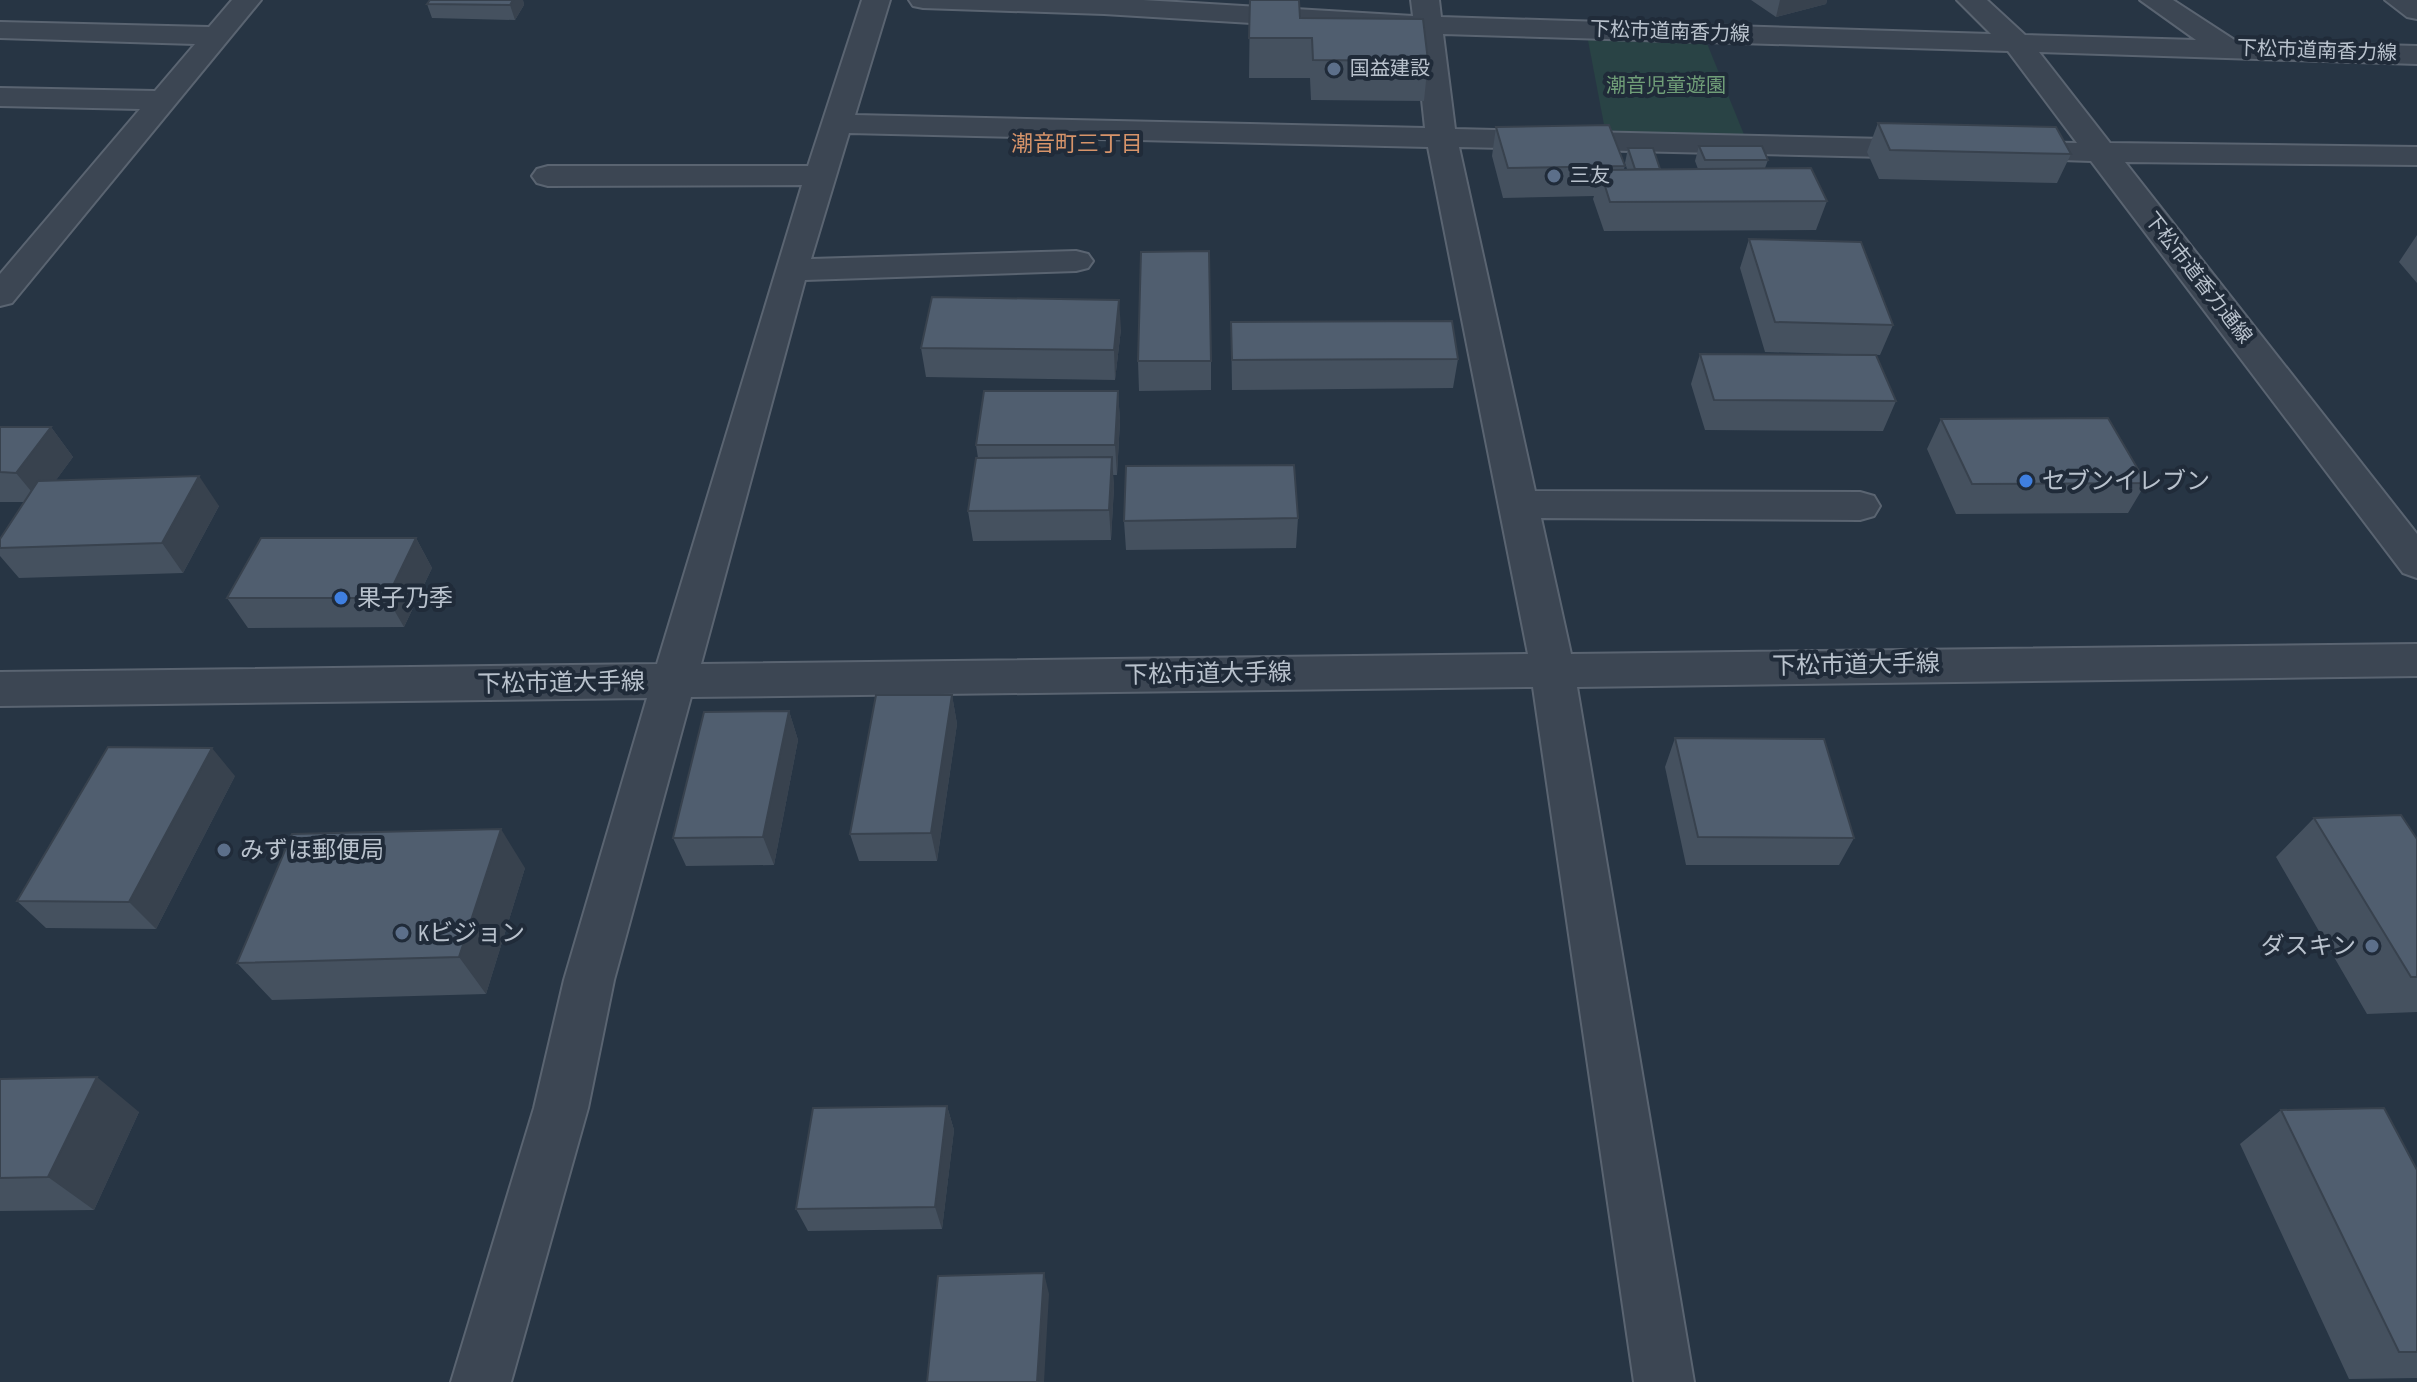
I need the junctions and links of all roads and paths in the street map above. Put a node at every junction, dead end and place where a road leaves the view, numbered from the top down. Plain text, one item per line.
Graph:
1 (247, 0) edge
2 (876, 0) edge
3 (923, 0) edge
4 (1971, 0) edge
5 (2154, 0) edge
6 (2399, 0) edge
7 (2417, 11) edge
8 (1427, 13) edge
9 (0, 30) edge
10 (216, 36) junction
11 (2016, 42) junction
12 (2226, 47) junction
13 (2417, 55) edge
14 (0, 97) edge
15 (164, 100) junction
16 (839, 124) junction
17 (1441, 136) junction
18 (2102, 153) junction
19 (2417, 156) edge
20 (823, 175) junction
21 (548, 176) dead end
22 (1076, 261) dead end
23 (791, 270) junction
24 (0, 296) edge
25 (1516, 504) junction
26 (1860, 506) dead end
27 (2417, 563) edge
28 (2417, 660) edge
29 (1552, 668) junction
30 (676, 682) junction
31 (0, 689) edge
32 (481, 1382) edge
33 (1664, 1382) edge

1 - 10 street
2 - 16 street
3 - 8 street, 下松市道南香力線
4 - 11 street, 下松市道香力通線
5 - 12 street
6 - 7 street
8 - 11 street, 下松市道南香力線
8 - 17 street
9 - 10 street
10 - 15 street
11 - 12 street, 下松市道南香力線
11 - 18 street, 下松市道香力通線
12 - 13 street, 下松市道南香力線
14 - 15 street
15 - 24 street
16 - 17 street
16 - 20 street
17 - 18 street
17 - 25 street
18 - 19 street
18 - 27 street, 下松市道香力通線
20 - 21 street
20 - 23 street
22 - 23 street
23 - 30 street
25 - 26 street
25 - 29 street
28 - 29 street, 下松市道大手線
29 - 30 street, 下松市道大手線
29 - 33 street
30 - 31 street, 下松市道大手線
30 - 32 street

